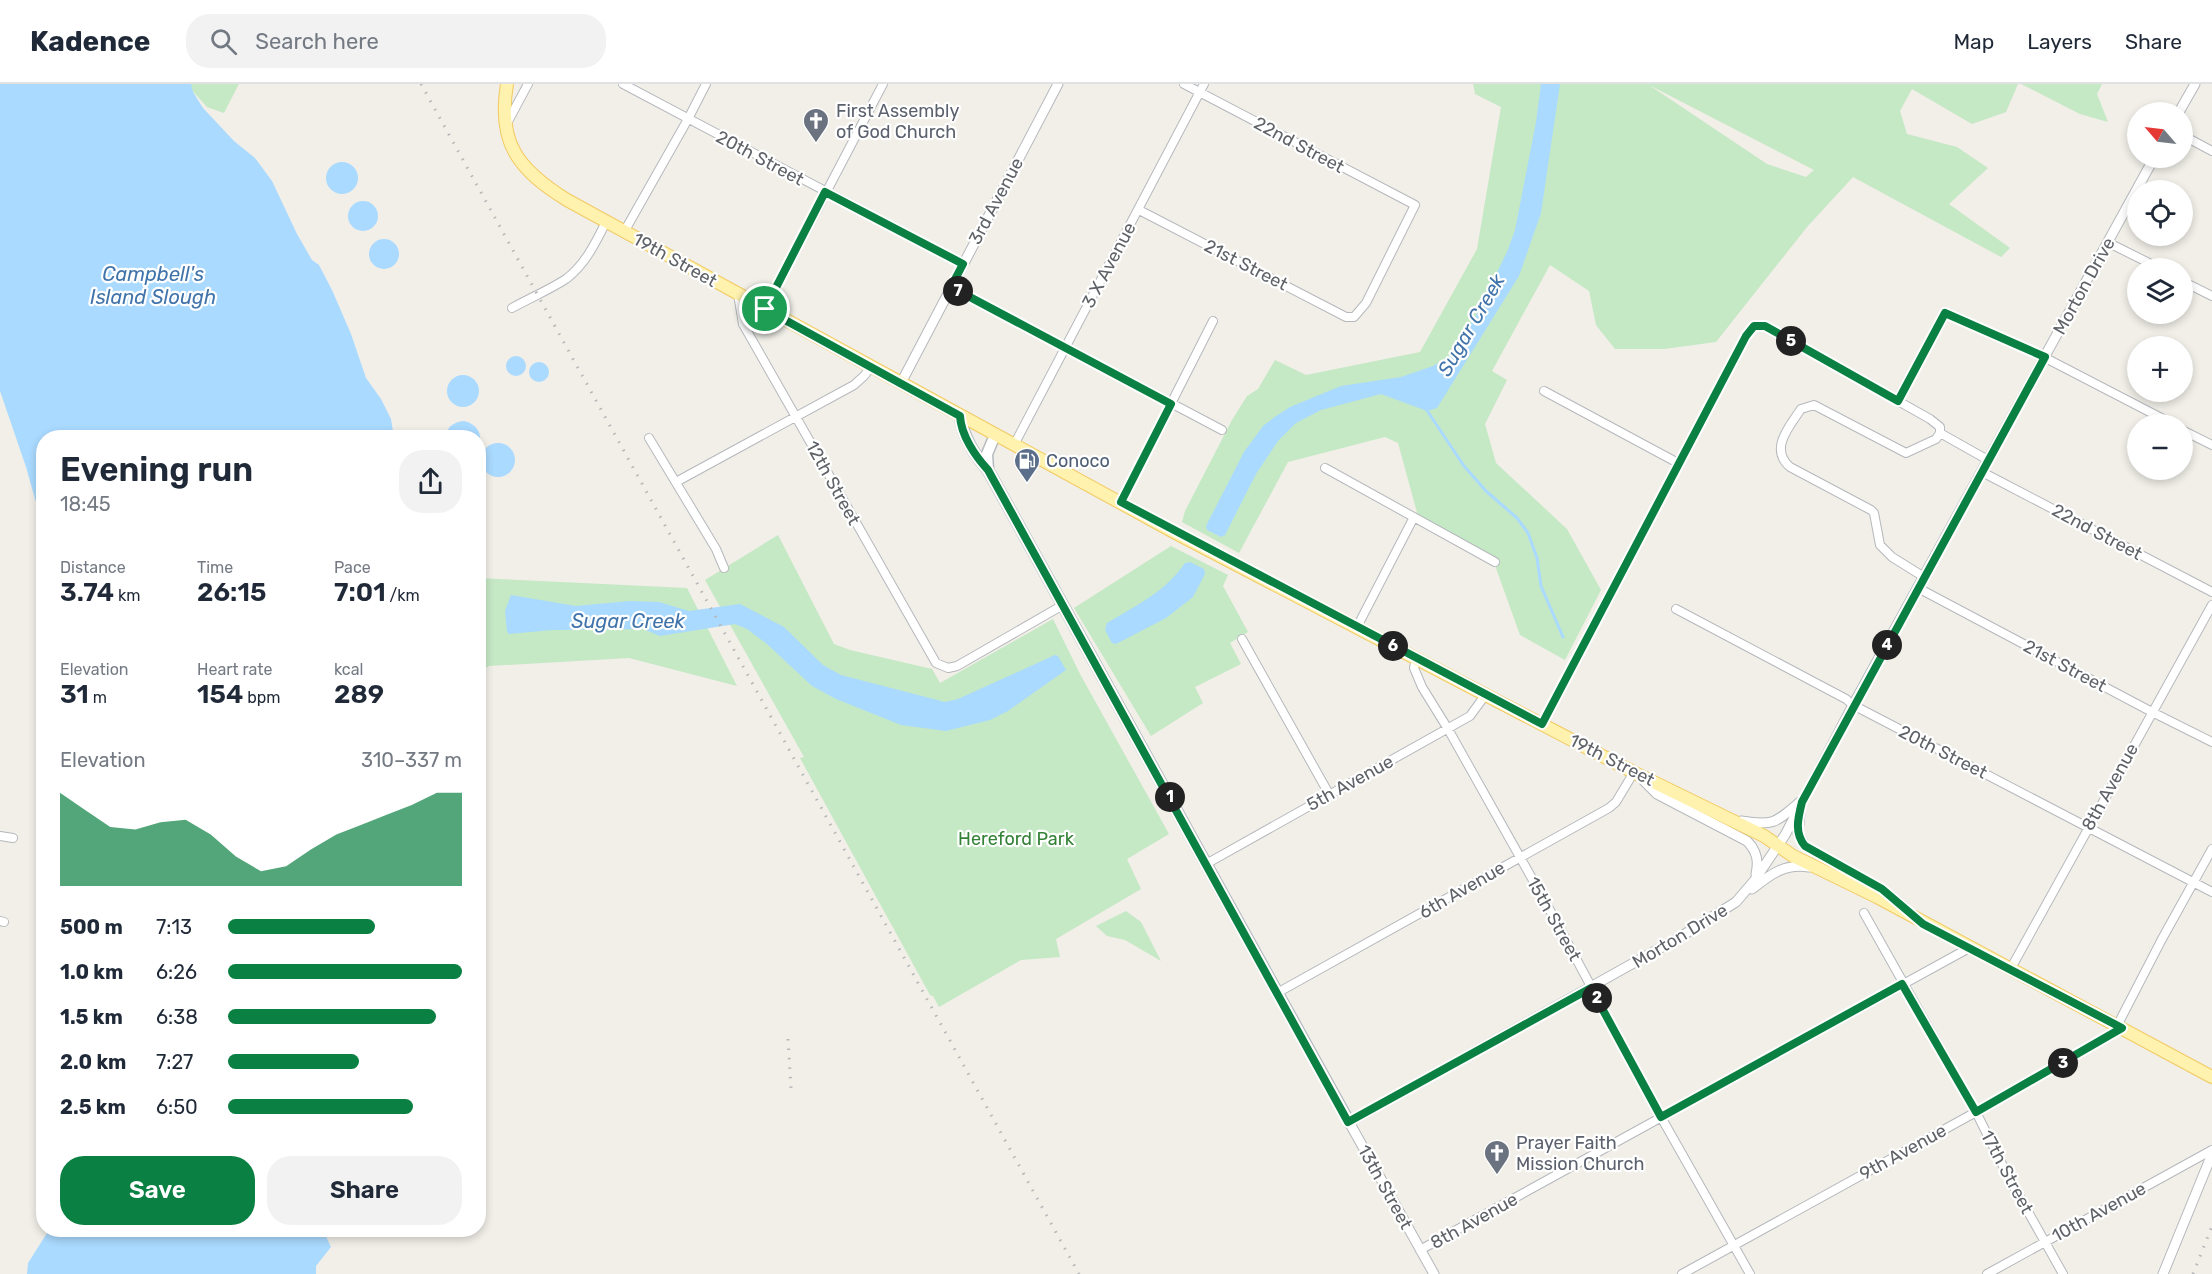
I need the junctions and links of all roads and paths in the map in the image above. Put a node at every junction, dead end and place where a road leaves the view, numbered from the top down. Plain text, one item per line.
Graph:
1 (507, 84) edge
2 (528, 84) edge
3 (622, 84) edge
4 (706, 84) edge
5 (883, 84) edge
6 (1058, 84) edge
7 (1184, 84) edge
8 (1204, 84) edge
9 (2195, 84) edge
10 (1199, 92) junction
11 (2185, 102) edge
12 (688, 119) junction
13 (506, 126) junction
14 (2193, 141) edge
15 (2212, 151) edge
16 (2149, 168) edge
17 (825, 192) junction
18 (1138, 210) junction
19 (606, 222) junction
20 (624, 232) junction
21 (2109, 243) junction
22 (2138, 258) edge
23 (963, 264) junction
24 (2193, 286) edge
25 (951, 287) junction
26 (738, 294) junction
27 (2212, 296) edge
28 (512, 308) dead end
29 (765, 309) junction
30 (1354, 318) joint
31 (1213, 321) dead end
32 (1065, 346) junction
33 (2045, 357) junction
34 (871, 367) junction
35 (901, 383) junction
36 (1544, 392) dead end
37 (1898, 401) junction
38 (1171, 404) junction
39 (2153, 414) edge
40 (795, 416) junction
41 (960, 416) junction
42 (1222, 430) dead end
43 (1940, 433) junction
44 (996, 435) junction
45 (2193, 436) edge
46 (650, 438) dead end
47 (1014, 445) junction
48 (2212, 445) edge
49 (1988, 460) junction
50 (1678, 463) junction
51 (1325, 468) dead end
52 (988, 470) junction
53 (1982, 472) junction
54 (676, 482) junction
55 (1121, 502) junction
56 (1414, 517) junction
57 (1495, 562) dead end
58 (724, 568) dead end
59 (1924, 577) junction
60 (1918, 588) junction
61 (2212, 592) edge
62 (1063, 605) junction
63 (2212, 605) edge
64 (1676, 609) dead end
65 (1357, 627) junction
66 (1242, 639) dead end
67 (1416, 658) junction
68 (1486, 694) junction
69 (1853, 705) junction
70 (2152, 712) junction
71 (1542, 724) junction
72 (1448, 729) junction
73 (2212, 742) edge
74 (1635, 773) junction
75 (1329, 794) junction
76 (1803, 800) junction
77 (1734, 820) junction
78 (2089, 828) junction
79 (0, 836) edge
80 (13, 838) dead end
81 (1777, 845) junction
82 (2212, 849) edge
83 (1519, 857) junction
84 (1206, 864) junction
85 (1817, 868) junction
86 (1754, 881) junction
87 (2194, 882) junction
88 (2212, 892) edge
89 (1736, 902) junction
90 (1864, 913) dead end
91 (1923, 924) junction
92 (1969, 948) junction
93 (2010, 970) junction
94 (1902, 984) junction
95 (1591, 988) junction
96 (1277, 993) junction
97 (2119, 1027) junction
98 (2212, 1077) edge
99 (1976, 1112) junction
100 (1661, 1117) junction
101 (1348, 1122) junction
102 (2212, 1152) edge
103 (2045, 1242) junction
104 (1734, 1245) junction
105 (1420, 1250) junction
106 (1434, 1274) edge
107 (1682, 1274) edge
108 (1750, 1274) edge
109 (1987, 1274) edge
110 (2063, 1274) edge
111 (2163, 1274) edge

1 - 13 main road, 19th Street
2 - 13 street
3 - 12 street, 20th Street
4 - 12 street
5 - 17 street
6 - 23 street, 3rd Avenue
7 - 10 street, 22nd Street
8 - 10 street, 3 X Avenue
9 - 11 street
10 - 18 street, 3 X Avenue
10 - 30 street, 22nd Street
12 - 17 street, 20th Street
12 - 20 street
13 - 19 main road, 19th Street
14 - 15 street
16 - 21 street, Morton Drive
17 - 23 street, 20th Street
17 - 29 street
18 - 30 street, 21st Street
18 - 32 street, 3 X Avenue
19 - 20 main road, 19th Street
19 - 28 street
20 - 26 main road, 19th Street
21 - 22 street
21 - 33 street, Morton Drive
23 - 25 street, 3rd Avenue
24 - 27 street
25 - 32 street
25 - 35 street, 3rd Avenue
26 - 29 main road, 19th Street
26 - 40 street, 12th Street
29 - 34 main road, 19th Street
31 - 38 street
32 - 38 street
32 - 47 street, 3 X Avenue
33 - 37 street
33 - 39 street
33 - 49 street, Morton Drive
34 - 35 main road, 19th Street
34 - 40 street
35 - 41 main road, 19th Street
36 - 50 street
37 - 43 street
37 - 50 street
38 - 42 street
38 - 55 street
40 - 54 street
40 - 62 street, 12th Street
41 - 44 main road, 19th Street
41 - 52 main road, 13th Street
43 - 49 street
43 - 59 street
44 - 47 main road, 19th Street
44 - 52 main road
45 - 48 street
46 - 54 street
47 - 55 main road, 19th Street
49 - 53 street, Morton Drive
50 - 71 street
51 - 56 street
52 - 62 main road, 13th Street
53 - 59 street, Morton Drive
53 - 61 street, 22nd Street
54 - 58 street
55 - 65 main road, 19th Street
56 - 57 street
56 - 65 street
59 - 60 street, Morton Drive
60 - 69 street, Morton Drive
60 - 70 street, 21st Street
62 - 84 main road, 13th Street
63 - 70 street, 8th Avenue
64 - 69 street, 20th Street
65 - 67 main road, 19th Street
66 - 75 street
67 - 68 main road, 19th Street
67 - 72 street, 15th Street
68 - 71 main road, 19th Street
68 - 72 street, 5th Avenue
69 - 76 street, Morton Drive
69 - 78 street, 20th Street
70 - 73 street, 21st Street
70 - 78 street, 8th Avenue
71 - 74 main road, 19th Street
72 - 75 street, 5th Avenue
72 - 83 street, 15th Street
74 - 77 main road, 19th Street
74 - 83 street, 6th Avenue
74 - 86 street
75 - 84 street, 5th Avenue
76 - 77 street
76 - 81 street, Morton Drive
76 - 91 street
77 - 81 main road, 19th Street
78 - 87 street, 20th Street
78 - 93 street, 8th Avenue
79 - 80 street
81 - 85 main road, 19th Street
81 - 86 street, Morton Drive
82 - 87 street
83 - 95 street, 15th Street
83 - 96 street, 6th Avenue
84 - 96 main road, 13th Street
85 - 89 street
85 - 91 main road, 19th Street
86 - 89 street, Morton Drive
87 - 88 street, 20th Street
87 - 97 street
89 - 95 street, Morton Drive
90 - 94 street, 17th Street
91 - 92 main road, 19th Street
92 - 93 main road, 19th Street
92 - 94 street, 8th Avenue
93 - 97 main road, 19th Street
94 - 99 street, 17th Street
94 - 100 street, 8th Avenue
95 - 100 street, 15th Street
95 - 101 street, Morton Drive
96 - 101 main road, 13th Street
97 - 98 main road, 19th Street
97 - 99 street, 9th Avenue
99 - 103 street, 17th Street
99 - 104 street, 9th Avenue
100 - 104 street, 15th Street
100 - 105 street, 8th Avenue
101 - 105 street, 13th Street
102 - 103 street, 10th Avenue
102 - 111 street
103 - 109 street, 10th Avenue
103 - 110 street, 17th Street
104 - 107 street, 9th Avenue
104 - 108 street, 15th Street
105 - 106 street, 13th Street

